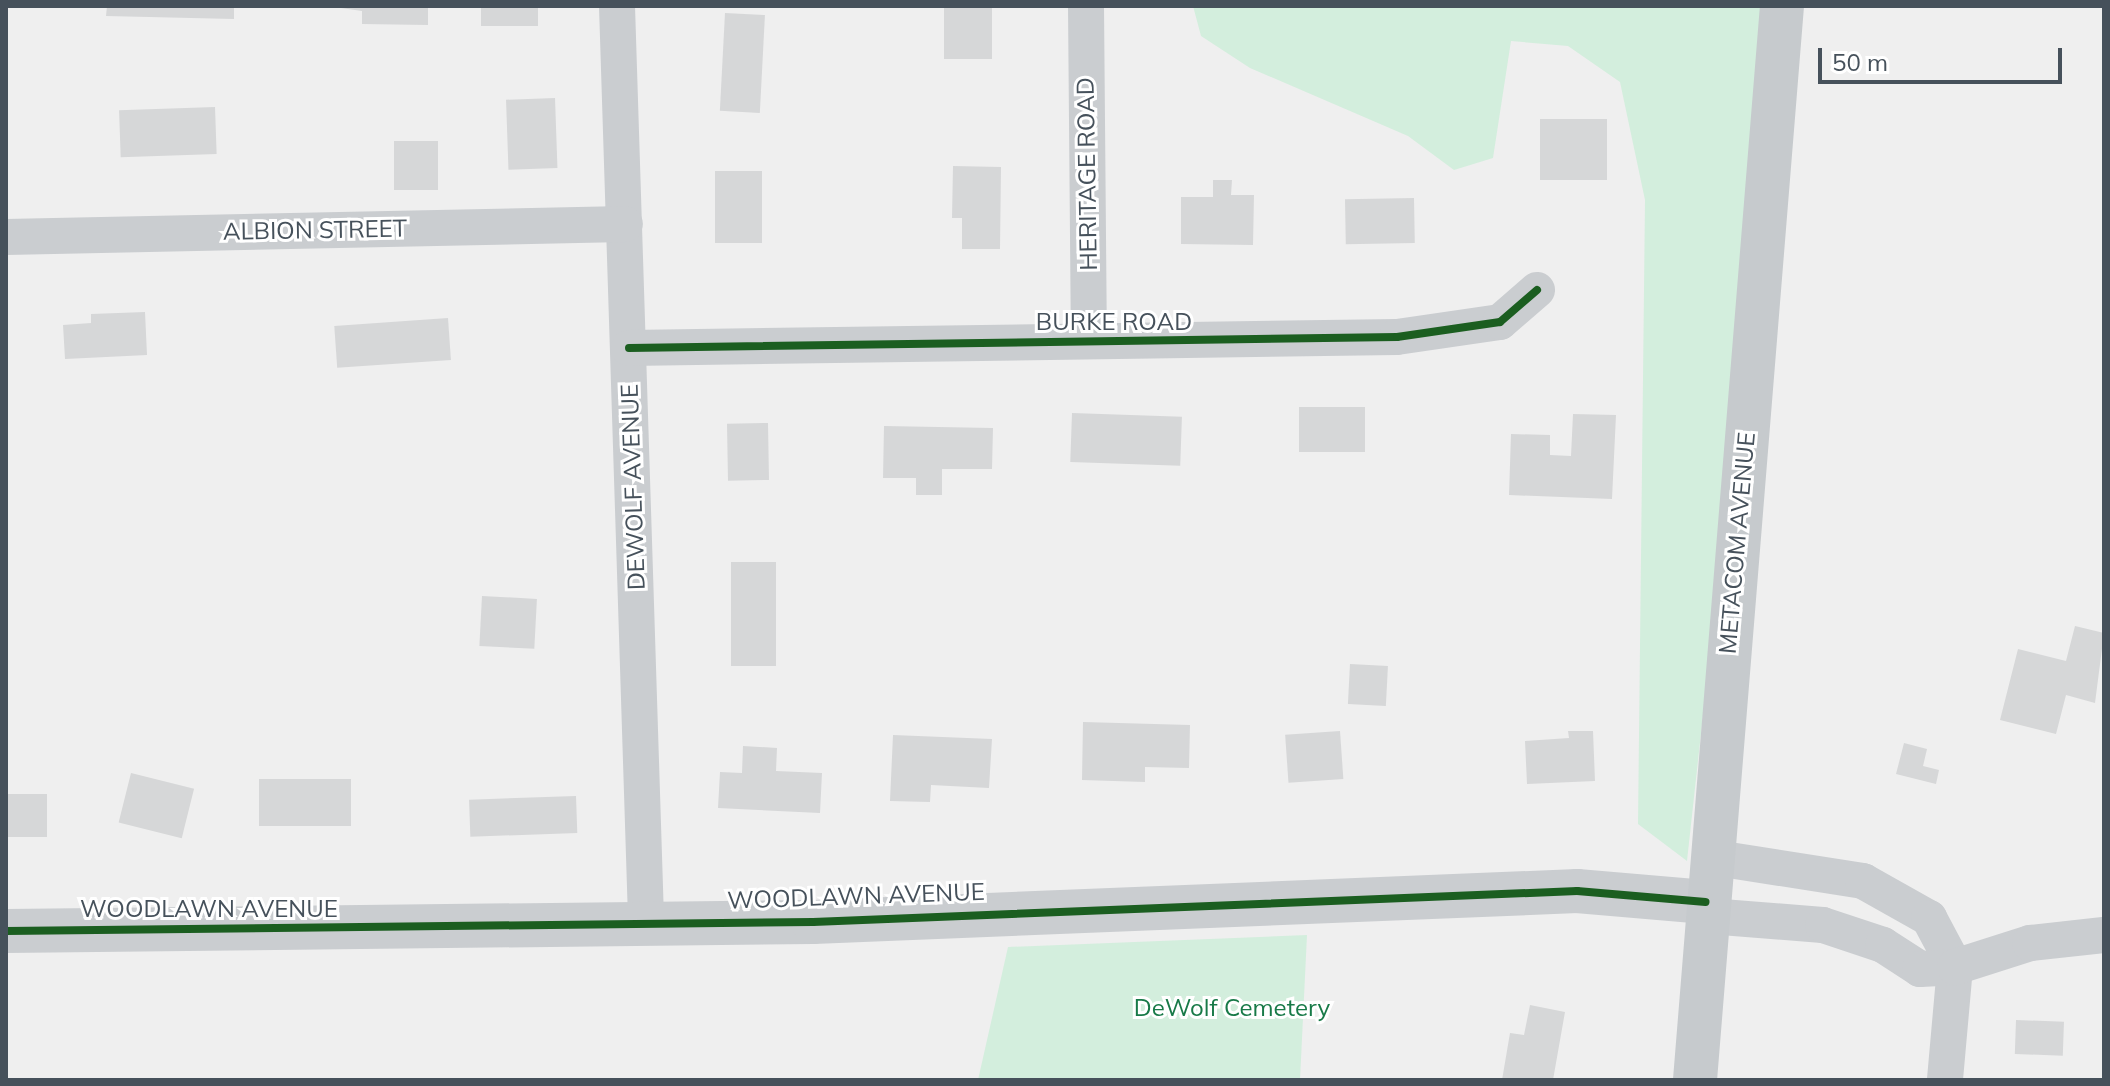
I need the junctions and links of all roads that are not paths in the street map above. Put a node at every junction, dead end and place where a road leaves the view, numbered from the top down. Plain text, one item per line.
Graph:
1 (617, 6) edge
2 (1086, 6) edge
3 (1782, 6) edge
4 (625, 224) junction
5 (6, 237) edge
6 (1537, 290) dead end
7 (1089, 341) junction
8 (629, 348) junction
9 (1710, 857) junction
10 (1842, 875) junction
11 (1708, 909) junction
12 (646, 920) junction
13 (1838, 930) junction
14 (6, 931) edge
15 (2104, 935) edge
16 (1955, 967) junction
17 (1695, 1080) edge
18 (1945, 1080) edge

1 - 4 street, DEWOLF AVENUE
2 - 7 street, HERITAGE ROAD
3 - 9 main road, METACOM AVENUE
4 - 5 street, ALBION STREET
4 - 8 street, DEWOLF AVENUE
6 - 7 street, BURKE ROAD
7 - 8 street, BURKE ROAD
8 - 12 street, DEWOLF AVENUE
9 - 10 street
9 - 11 main road, METACOM AVENUE
10 - 13 street
10 - 16 street
11 - 12 street, WOODLAWN AVENUE
11 - 13 street
11 - 17 main road, METACOM AVENUE
12 - 14 street, WOODLAWN AVENUE
13 - 16 street
15 - 16 street
16 - 18 street

